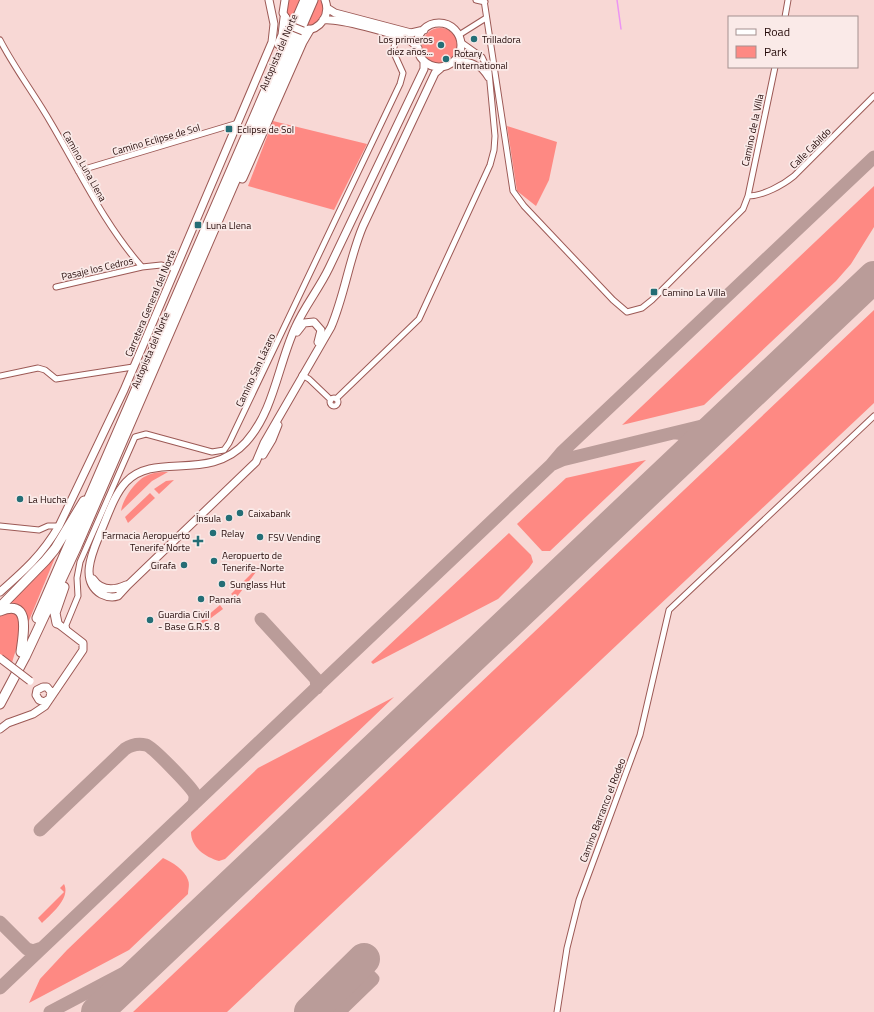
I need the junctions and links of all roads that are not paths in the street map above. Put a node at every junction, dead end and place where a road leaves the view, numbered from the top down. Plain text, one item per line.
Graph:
1 (269, 0) edge
2 (277, 0) edge
3 (285, 0) edge
4 (305, 0) edge
5 (312, 0) edge
6 (325, 0) edge
7 (476, 0) edge
8 (788, 0) edge
9 (484, 1) edge
10 (327, 8) junction
11 (283, 9) junction
12 (785, 16) edge
13 (486, 18) junction
14 (323, 20) junction
15 (287, 21) junction
16 (306, 30) junction
17 (424, 30) junction
18 (396, 36) junction
19 (460, 38) junction
20 (0, 40) edge
21 (418, 48) junction
22 (424, 61) junction
23 (455, 61) junction
24 (442, 67) junction
25 (775, 68) edge
26 (489, 79) junction
27 (874, 96) edge
28 (239, 123) junction
29 (78, 171) junction
30 (748, 196) junction
31 (216, 224) junction
32 (194, 254) junction
33 (142, 267) junction
34 (176, 269) junction
35 (56, 287) dead end
36 (292, 339) junction
37 (312, 358) junction
38 (133, 367) junction
39 (302, 375) junction
40 (0, 376) edge
41 (282, 413) junction
42 (874, 416) edge
43 (243, 476) junction
44 (96, 482) junction
45 (0, 526) edge
46 (59, 526) junction
47 (77, 546) junction
48 (0, 592) edge
49 (9, 597) junction
50 (0, 604) edge
51 (0, 607) edge
52 (0, 611) edge
53 (68, 617) junction
54 (57, 623) junction
55 (67, 631) junction
56 (21, 652) junction
57 (0, 658) edge
58 (38, 689) junction
59 (0, 692) edge
60 (50, 698) junction
61 (38, 699) junction
62 (0, 704) edge
63 (29, 715) junction
64 (0, 729) edge
65 (557, 1012) edge

1 - 28 main road, Carretera General del Norte
2 - 11 main road
3 - 11 main road
4 - 32 highway, Autopista del Norte
5 - 31 highway, Autopista del Norte
6 - 10 main road
7 - 9 street
8 - 12 street
9 - 13 street
10 - 14 main road
10 - 17 main road
11 - 15 main road
13 - 19 street
13 - 30 street, Camino de la Villa
14 - 16 main road
14 - 18 main road
15 - 16 main road, bridge
15 - 32 highway
16 - 31 highway
17 - 19 main road
17 - 21 main road
18 - 21 main road
18 - 53 street, Camino San Lázaro
19 - 23 main road
19 - 26 street
20 - 29 street, Camino Luna Llena
21 - 22 main road
22 - 24 main road
22 - 36 main road
23 - 24 main road
23 - 26 street
24 - 37 main road
25 - 30 street, Camino de la Villa
26 - 39 street
27 - 30 street, Calle Cabildo
28 - 29 street, Camino Eclipse de Sol
28 - 34 main road, Carretera General del Norte
29 - 33 street, Camino Luna Llena
31 - 47 highway, Autopista del Norte
32 - 44 highway, Autopista del Norte
33 - 34 street
33 - 35 street, Pasaje los Cedros
34 - 38 main road, Carretera General del Norte
36 - 37 main road
36 - 43 main road
37 - 39 main road
38 - 40 street
38 - 46 main road, Carretera General del Norte
39 - 41 main road
41 - 43 main road
41 - 43 main road
42 - 65 street, Camino Barranco el Rodeo
44 - 49 highway
44 - 56 highway, Autopista del Norte
45 - 46 street
46 - 48 main road, Carretera General del Norte
47 - 54 highway
47 - 62 highway, Autopista del Norte
49 - 50 highway
49 - 51 highway
52 - 56 highway
53 - 54 street
53 - 55 street, Camino San Lázaro
54 - 55 main road
55 - 60 main road
56 - 59 highway, Autopista del Norte
57 - 58 main road, bridge
58 - 60 main road
58 - 61 main road
60 - 61 main road
60 - 63 main road
61 - 63 main road
63 - 64 main road

